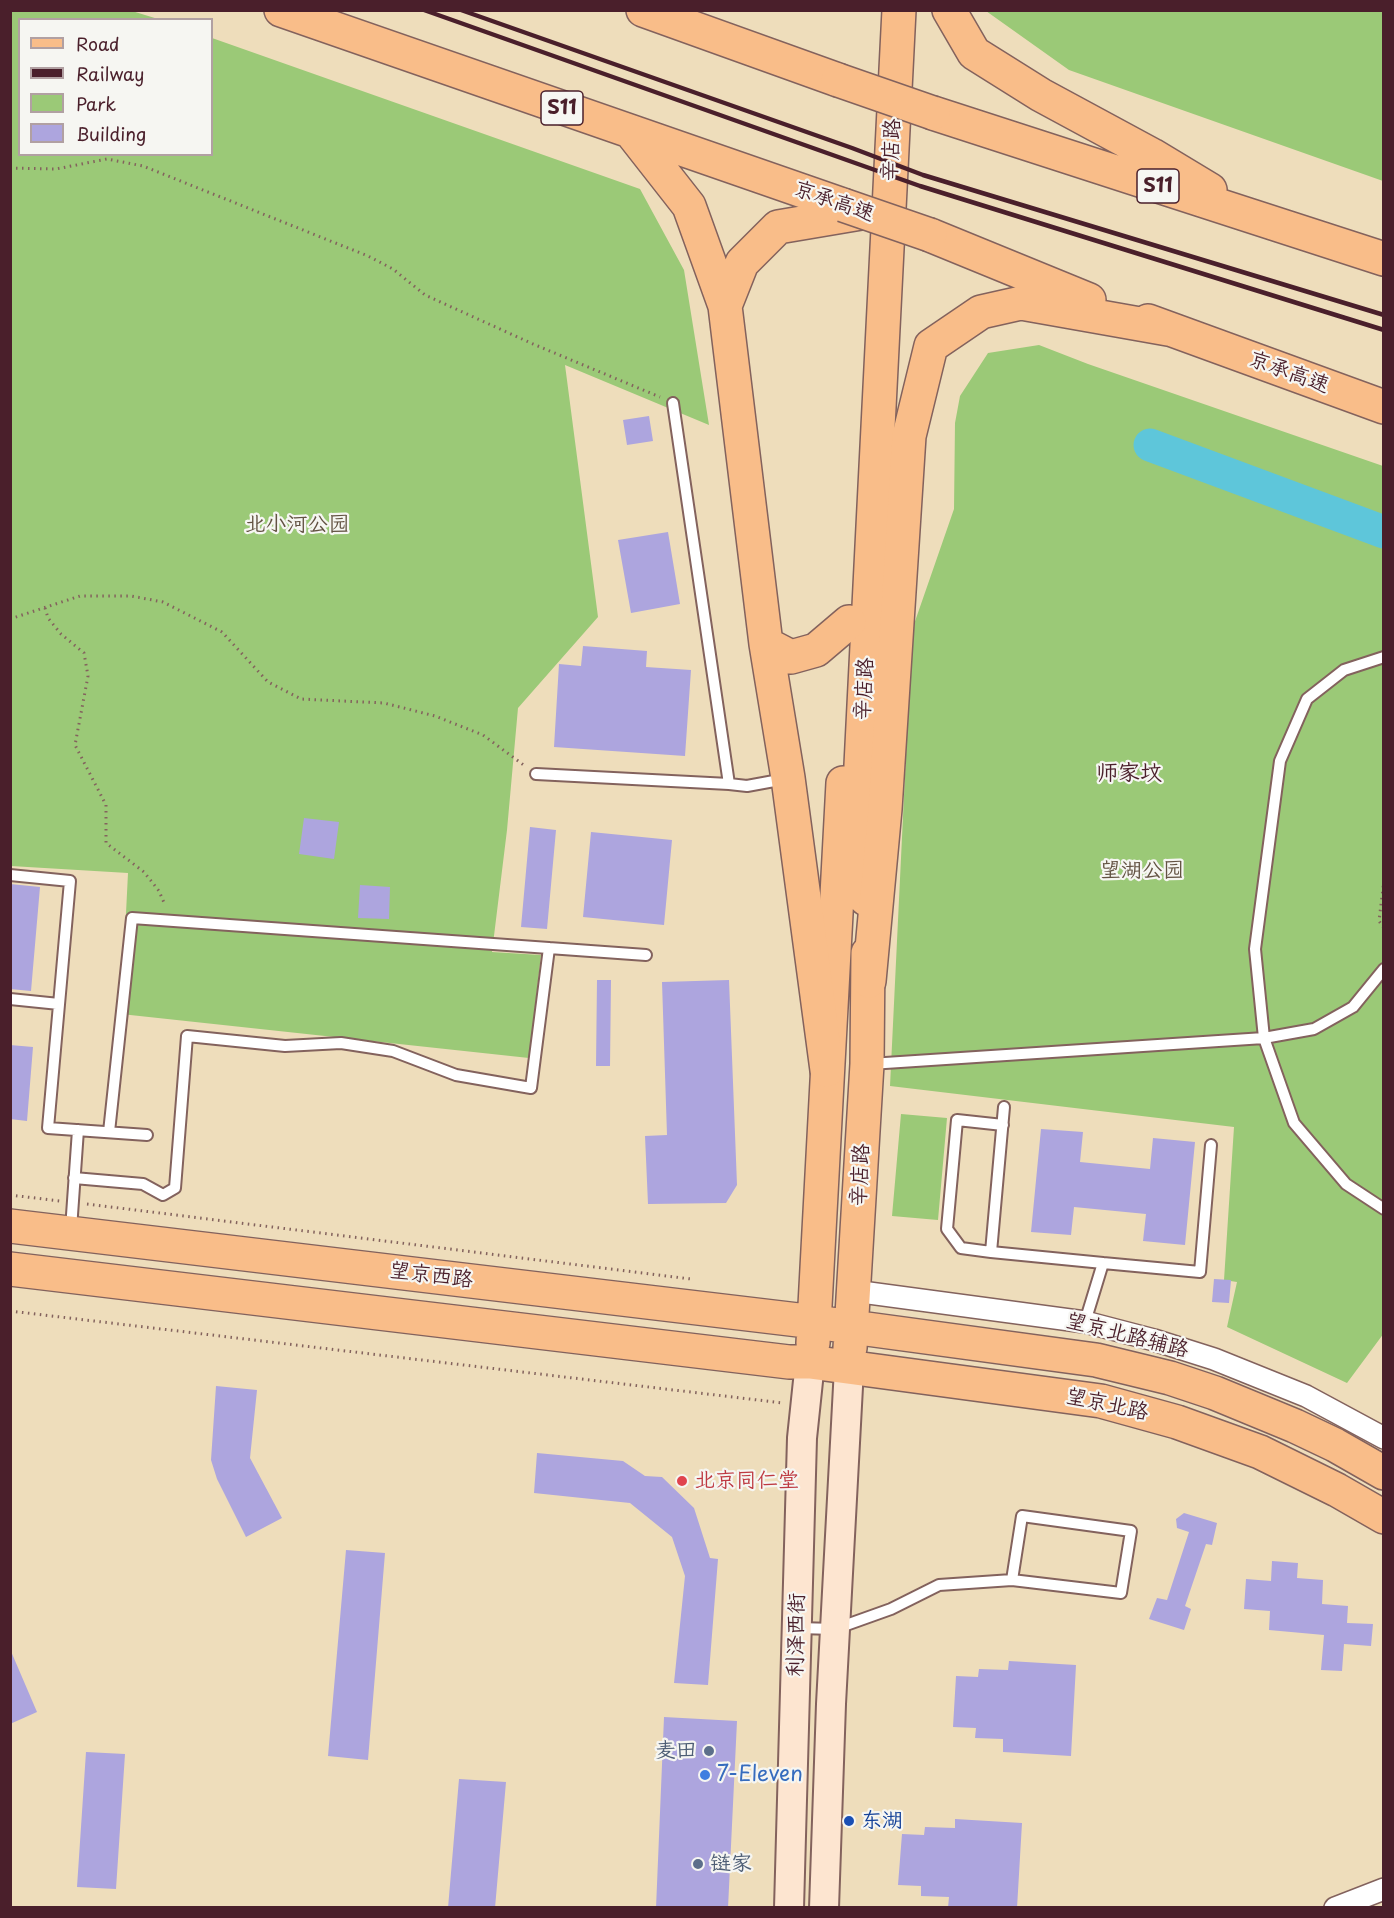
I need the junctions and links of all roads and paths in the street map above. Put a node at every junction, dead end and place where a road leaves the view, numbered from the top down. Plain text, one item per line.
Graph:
1 (281, 10) edge
2 (643, 10) edge
3 (880, 10) edge
4 (899, 10) edge
5 (950, 10) edge
6 (631, 132) junction
7 (10, 168) edge
8 (853, 209) junction
9 (1255, 217) junction
10 (1383, 259) edge
11 (725, 306) junction
12 (1168, 329) junction
13 (673, 403) joint
14 (1383, 407) edge
15 (45, 607) junction
16 (10, 619) edge
17 (849, 622) junction
18 (766, 644) junction
19 (1383, 657) edge
20 (536, 774) joint
21 (788, 778) junction
22 (729, 784) junction
23 (10, 875) edge
24 (1383, 880) edge
25 (171, 921) junction
26 (1383, 928) edge
27 (549, 948) junction
28 (646, 955) dead end
29 (1383, 969) edge
30 (869, 981) junction
31 (10, 999) edge
32 (59, 1004) junction
33 (1264, 1038) junction
34 (867, 1064) junction
35 (827, 1070) junction
36 (1004, 1107) dead end
37 (1003, 1125) junction
38 (78, 1130) junction
39 (109, 1132) junction
40 (147, 1135) dead end
41 (1211, 1145) dead end
42 (74, 1178) junction
43 (10, 1195) edge
44 (1383, 1209) edge
45 (71, 1217) junction
46 (10, 1226) edge
47 (991, 1252) junction
48 (1103, 1263) junction
49 (10, 1269) edge
50 (699, 1280) dead end
51 (854, 1292) junction
52 (10, 1311) edge
53 (815, 1322) junction
54 (1086, 1323) junction
55 (852, 1328) junction
56 (810, 1362) junction
57 (849, 1368) junction
58 (806, 1407) junction
59 (1383, 1438) edge
60 (1383, 1473) edge
61 (1383, 1516) edge
62 (1012, 1580) junction
63 (797, 1628) junction
64 (835, 1629) junction
65 (1383, 1889) edge
66 (789, 1908) edge
67 (824, 1908) edge
68 (1335, 1908) edge

1 - 6 main road, 京承高速 / S11
2 - 9 main road, S11, bridge
3 - 17 main road, 辛店路
4 - 30 main road, 辛店路
5 - 9 main road
6 - 8 main road, 京承高速 / S11
6 - 11 main road
7 - 13 path
8 - 11 main road
8 - 12 main road, 京承高速 / S11, bridge
9 - 10 main road, S11
11 - 18 main road
12 - 14 main road, 京承高速 / S11
12 - 30 main road
13 - 22 lane
15 - 16 path
15 - 20 path
15 - 25 path
17 - 18 main road
17 - 35 main road, 辛店路
18 - 21 main road
19 - 33 lane
20 - 22 lane
21 - 22 lane
21 - 35 main road
23 - 32 lane
24 - 26 path
25 - 27 lane
25 - 39 lane
27 - 28 lane
27 - 42 lane
29 - 33 lane
30 - 34 main road, 辛店路
31 - 32 lane
32 - 38 lane
33 - 34 lane
33 - 44 lane
34 - 51 main road, 辛店路
35 - 53 main road, 辛店路
36 - 37 lane
37 - 47 lane
37 - 47 lane
38 - 39 lane
38 - 42 lane
39 - 40 lane
41 - 48 lane
42 - 45 lane
43 - 45 path
45 - 46 main road, 望京西路
45 - 50 path
45 - 53 main road, 望京西路
47 - 48 lane
48 - 54 lane
49 - 56 main road, 望京西路
51 - 54 street, 望京北路辅路
51 - 55 main road, 辛店路
52 - 58 path
53 - 55 main road, 望京西路
53 - 56 main road, 辛店路
54 - 59 street, 望京北路辅路
55 - 57 main road, 辛店路
55 - 60 main road, 望京北路
56 - 57 main road, 望京北路
56 - 58 street, 利泽西街
57 - 61 main road, 望京北路
57 - 64 street, 利泽西街
58 - 63 street, 利泽西街
62 - 62 lane
62 - 64 lane
63 - 64 lane
63 - 66 street, 利泽西街
64 - 67 street, 利泽西街
65 - 68 street

